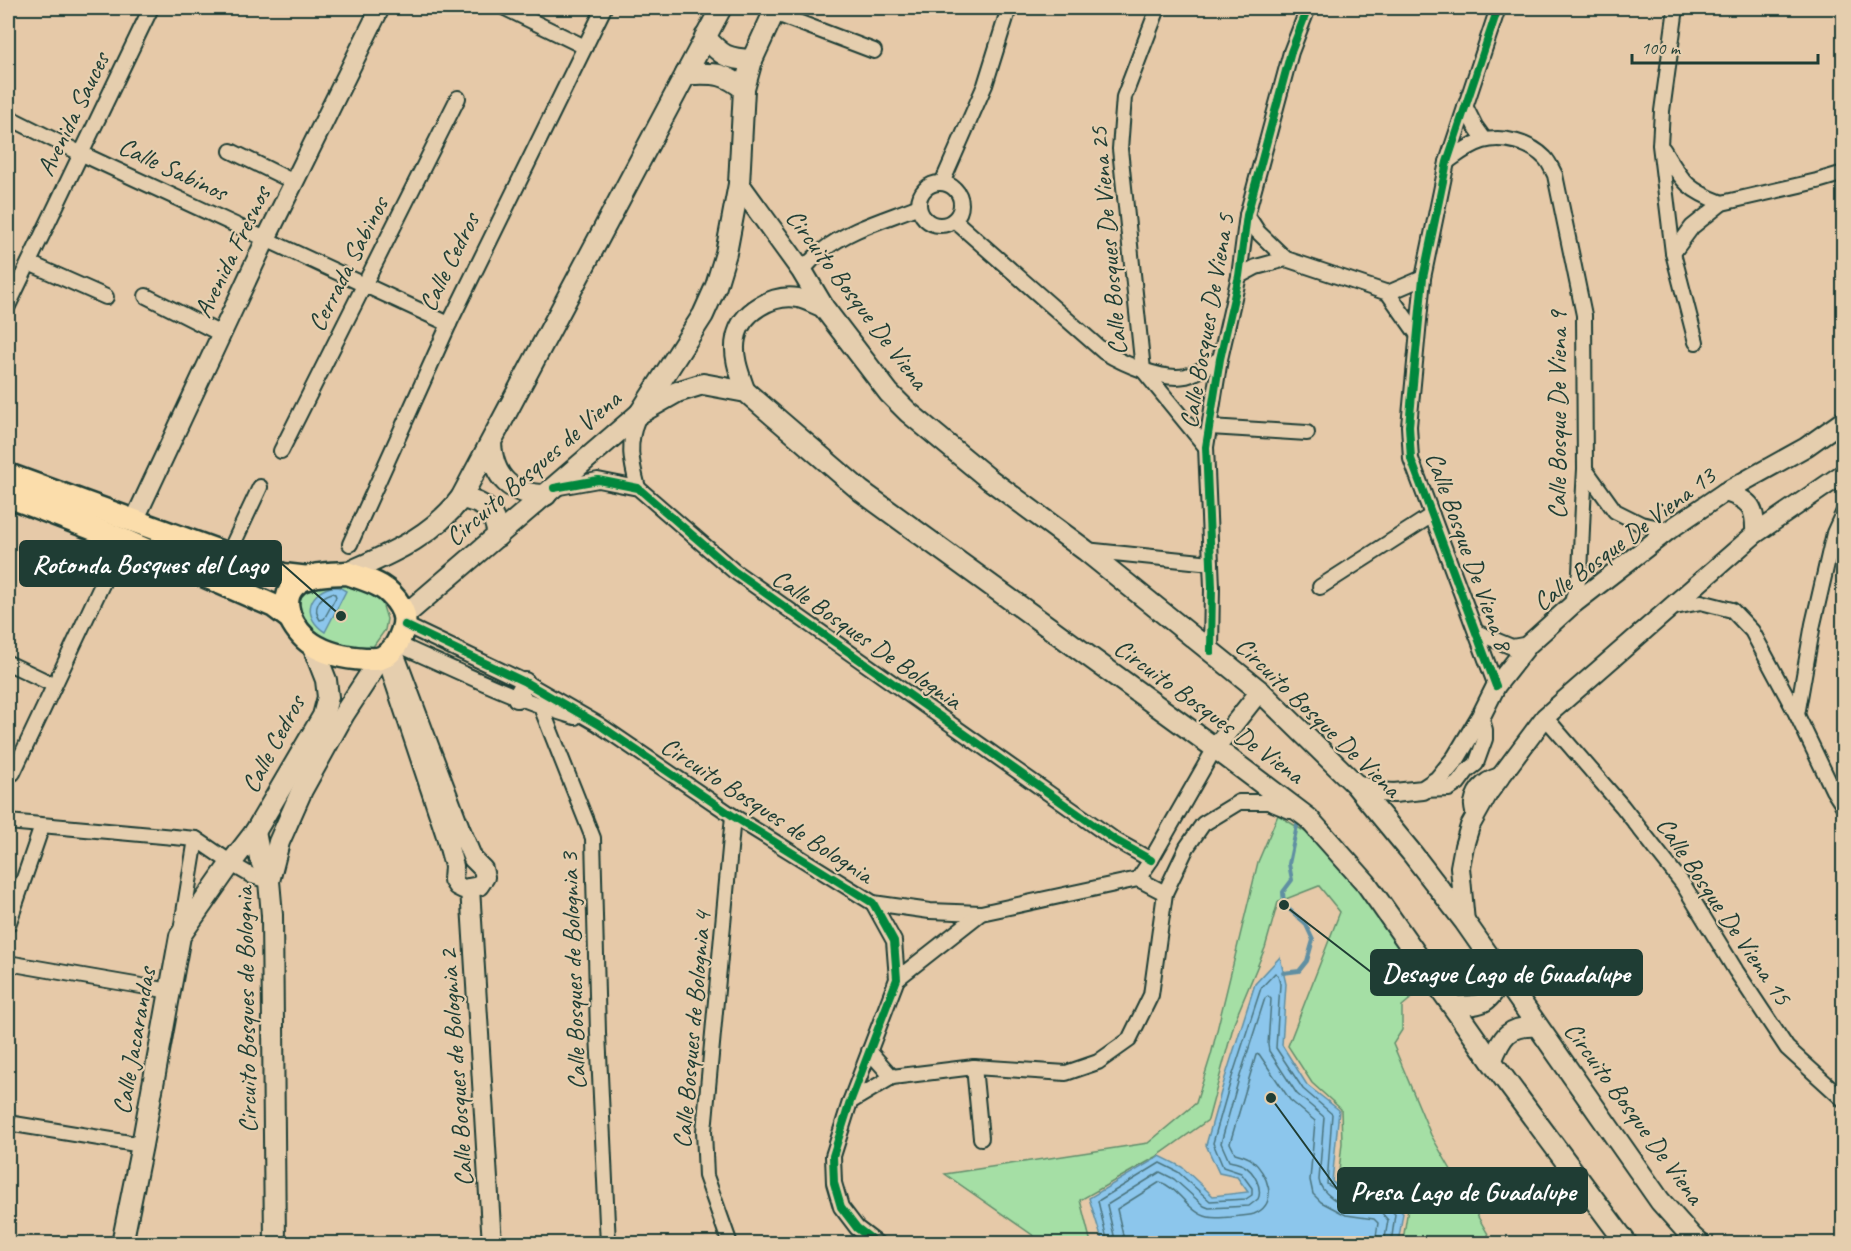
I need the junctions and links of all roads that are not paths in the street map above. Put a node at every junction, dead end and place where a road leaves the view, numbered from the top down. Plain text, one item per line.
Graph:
1 (151, 8) edge
2 (380, 8) edge
3 (505, 8) edge
4 (604, 8) edge
5 (721, 8) edge
6 (1009, 8) edge
7 (1158, 8) edge
8 (1308, 8) edge
9 (1498, 8) edge
10 (1676, 8) edge
11 (775, 10) edge
12 (705, 37) junction
13 (585, 47) junction
14 (874, 51) dead end
15 (752, 60) junction
16 (686, 74) junction
17 (744, 89) junction
18 (458, 98) dead end
19 (1465, 106) junction
20 (8, 117) edge
21 (1485, 140) junction
22 (1660, 145) junction
23 (231, 151) dead end
24 (80, 153) junction
25 (1447, 162) junction
26 (1844, 172) edge
27 (294, 182) junction
28 (942, 183) junction
29 (739, 184) junction
30 (1722, 203) junction
31 (919, 206) junction
32 (1247, 215) junction
33 (954, 220) junction
34 (266, 239) junction
35 (1673, 253) junction
36 (1286, 259) junction
37 (29, 263) junction
38 (802, 271) junction
39 (1239, 276) junction
40 (1423, 278) junction
41 (366, 284) junction
42 (1388, 293) junction
43 (146, 296) dead end
44 (106, 297) dead end
45 (8, 306) edge
46 (824, 308) junction
47 (449, 324) junction
48 (222, 334) junction
49 (1418, 334) junction
50 (1696, 342) dead end
51 (1220, 359) junction
52 (1143, 370) junction
53 (746, 392) junction
54 (640, 413) junction
55 (1844, 420) edge
56 (1210, 427) junction
57 (1307, 433) dead end
58 (491, 443) junction
59 (1206, 447) junction
60 (281, 452) dead end
61 (1585, 469) junction
62 (1844, 473) edge
63 (8, 475) edge
64 (260, 487) dead end
65 (638, 488) junction
66 (550, 491) junction
67 (1725, 492) junction
68 (8, 496) edge
69 (461, 498) junction
70 (1844, 511) edge
71 (1432, 515) junction
72 (128, 530) junction
73 (1669, 530) junction
74 (1755, 534) junction
75 (498, 536) junction
76 (350, 544) dead end
77 (1085, 550) junction
78 (228, 555) junction
79 (1211, 563) junction
80 (347, 573) junction
81 (309, 578) junction
82 (1320, 587) dead end
83 (1571, 606) junction
84 (1667, 609) junction
85 (290, 618) junction
86 (1476, 632) junction
87 (394, 641) junction
88 (312, 644) junction
89 (1529, 644) junction
90 (1211, 651) junction
91 (8, 663) edge
92 (54, 686) junction
93 (1496, 686) junction
94 (521, 690) junction
95 (1260, 691) junction
96 (541, 707) junction
97 (1797, 715) junction
98 (1481, 716) junction
99 (1545, 717) junction
100 (598, 724) junction
101 (1215, 748) junction
102 (1476, 764) junction
103 (14, 773) dead end
104 (1495, 777) junction
105 (1354, 783) junction
106 (1449, 789) junction
107 (1423, 790) junction
108 (1844, 807) edge
109 (1473, 811) junction
110 (733, 816) junction
111 (1308, 818) junction
112 (8, 822) edge
113 (42, 826) junction
114 (453, 830) junction
115 (255, 832) junction
116 (196, 839) junction
117 (279, 842) junction
118 (1151, 860) junction
119 (231, 862) junction
120 (1138, 879) junction
121 (269, 880) junction
122 (470, 888) junction
123 (1165, 893) junction
124 (873, 903) junction
125 (981, 913) junction
126 (1465, 922) junction
127 (8, 925) edge
128 (180, 936) junction
129 (8, 963) edge
130 (1503, 976) junction
131 (897, 980) junction
132 (171, 991) junction
133 (1454, 1006) junction
134 (1539, 1027) junction
135 (869, 1051) junction
136 (1492, 1062) junction
137 (974, 1067) junction
138 (892, 1077) junction
139 (1844, 1100) edge
140 (850, 1102) junction
141 (8, 1123) edge
142 (981, 1137) dead end
143 (142, 1145) junction
144 (122, 1244) edge
145 (275, 1244) edge
146 (492, 1244) edge
147 (608, 1244) edge
148 (730, 1244) edge
149 (878, 1244) edge
150 (1627, 1244) edge
151 (1700, 1244) edge

1 - 24 street, Avenida Sauces
2 - 27 street, Avenida Fresnos
3 - 13 street
4 - 13 street, Calle Cedros
5 - 12 main road, Circuito Bosques de Viena
6 - 28 street
7 - 52 street, Calle Bosques De Viena 25
8 - 32 street, Calle Bosques De Viena 5
9 - 19 street, Calle Bosque De Viena 8
10 - 22 street
11 - 14 street
11 - 15 main road, Circuito Bosques de Viena
12 - 15 main road
12 - 16 main road, Circuito Bosques de Viena
13 - 47 street, Calle Cedros
15 - 17 main road, Circuito Bosques de Viena
16 - 17 main road
16 - 58 main road, Circuito Bosques de Viena
17 - 29 main road, Circuito Bosques de Viena
18 - 41 street, Cerrada Sabinos
19 - 21 street
19 - 25 street, Calle Bosque De Viena 8
20 - 24 street, Calle Sabinos
21 - 25 street, Calle Bosque De Viena 9
21 - 61 street, Calle Bosque De Viena 9
22 - 30 street
22 - 35 street
23 - 27 street
24 - 34 street, Calle Sabinos
24 - 37 street, Avenida Sauces
25 - 40 street, Calle Bosque De Viena 8
26 - 30 street
27 - 34 street, Avenida Fresnos
28 - 31 street
28 - 33 street
29 - 38 main road, Circuito Bosque De Viena
29 - 54 main road, Circuito Bosques de Viena
30 - 35 street
31 - 33 street
31 - 38 street
32 - 36 street
32 - 39 street, Calle Bosques De Viena 5
33 - 52 street
34 - 41 street, Calle Sabinos
34 - 48 street, Avenida Fresnos
35 - 50 street
36 - 39 street
36 - 42 street
37 - 44 street
37 - 45 street, Avenida Sauces
38 - 46 main road, Circuito Bosque De Viena
39 - 51 street, Calle Bosques De Viena 5
40 - 42 street
40 - 49 street, Calle Bosque De Viena 8
41 - 47 street, Calle Sabinos
41 - 60 street, Cerrada Sabinos
42 - 49 street
43 - 48 street
46 - 53 street
46 - 77 main road, Circuito Bosque De Viena
47 - 76 street, Calle Cedros
48 - 72 street, Avenida Fresnos
49 - 71 street, Calle Bosque De Viena 8
51 - 52 street
51 - 56 street, Calle Bosques De Viena 5
52 - 59 street
53 - 54 main road, Circuito Bosques De Viena
53 - 101 main road, Circuito Bosques De Viena
54 - 65 street
54 - 66 main road, Circuito Bosques de Viena
55 - 67 street, Calle Bosque De Viena 13
56 - 57 street
56 - 59 street, Calle Bosques De Viena 5
58 - 66 main road
58 - 69 main road, Circuito Bosques de Viena
59 - 79 street, Calle Bosques De Viena 5
61 - 73 street
61 - 83 street, Calle Bosque De Viena 9
62 - 74 street
63 - 72 main road
64 - 78 street
65 - 66 street, Calle Bosques De Bolognia
65 - 118 street, Calle Bosques De Bolognia
66 - 75 main road, Circuito Bosques de Viena
67 - 73 street, Calle Bosque De Viena 13
67 - 74 street
68 - 72 main road
69 - 75 main road
69 - 80 main road, Circuito Bosques de Viena
70 - 97 street
71 - 82 street
71 - 86 street, Calle Bosque De Viena 8
72 - 78 main road
72 - 85 main road
72 - 92 street
73 - 83 street, Calle Bosque De Viena 13
74 - 84 street
75 - 87 main road, Circuito Bosques de Viena
77 - 79 street
77 - 90 main road, Circuito Bosque De Viena
78 - 81 main road
79 - 90 street, Calle Bosques De Viena 5
80 - 81 main road
80 - 87 main road
81 - 85 main road
83 - 89 street, Calle Bosque De Viena 13
84 - 97 street
84 - 99 street
85 - 88 main road
86 - 89 street
86 - 93 street, Calle Bosque De Viena 8
87 - 88 main road
87 - 94 street, Circuito Bosques de Bolognia
87 - 94 street, Circuito Bosques de Bolognia
87 - 114 street
87 - 117 main road, Circuito Bosques de Bolognia
88 - 115 main road, Calle Cedros
89 - 93 street, Calle Bosque De Viena 13
90 - 95 main road, Circuito Bosque De Viena
91 - 92 street
92 - 103 street
93 - 98 street, Calle Bosque De Viena 13
94 - 96 street, Circuito Bosques de Bolognia
94 - 100 street, Circuito Bosques de Bolognia
95 - 101 street
95 - 105 main road, Circuito Bosque De Viena
96 - 100 street, Circuito Bosques de Bolognia
96 - 147 street, Calle Bosques de Bolognia 3
97 - 108 street
98 - 102 street
98 - 107 street, Calle Bosque De Viena 13
99 - 104 street
99 - 139 street, Calle Bosque De Viena 15
100 - 110 street, Circuito Bosques de Bolognia
101 - 111 main road, Circuito Bosques De Viena
101 - 118 street
102 - 104 street
102 - 106 street
104 - 109 street
105 - 107 street
105 - 126 main road, Circuito Bosque De Viena
106 - 107 street
106 - 109 street
109 - 126 street
110 - 124 street, Circuito Bosques de Bolognia
110 - 148 street, Calle Bosques de Bolognia 4
111 - 123 street
111 - 133 main road, Circuito Bosques De Viena
112 - 113 street
113 - 116 street
113 - 127 street
114 - 122 street
114 - 122 street
115 - 117 main road
115 - 119 main road, Calle Cedros
115 - 121 main road
116 - 119 street
116 - 128 street
117 - 121 main road, Circuito Bosques de Bolognia
118 - 120 street
119 - 121 street
119 - 128 main road, Calle Jacarandas
120 - 123 street
120 - 125 street
121 - 145 main road, Circuito Bosques de Bolognia
122 - 146 street, Calle Bosques de Bolognia 2
123 - 137 street
124 - 125 street
124 - 131 street, Circuito Bosques de Bolognia
125 - 131 street
126 - 130 main road, Circuito Bosque De Viena
128 - 132 main road, Calle Jacarandas
129 - 132 street
130 - 133 street
130 - 134 main road, Circuito Bosque De Viena
131 - 135 street, Circuito Bosques de Bolognia
132 - 143 main road, Calle Jacarandas
133 - 136 main road, Circuito Bosques De Viena
134 - 136 street
134 - 151 main road, Circuito Bosque De Viena
135 - 138 street
135 - 140 street, Circuito Bosques de Bolognia
136 - 150 main road, Circuito Bosques De Viena
137 - 138 street
137 - 142 street
138 - 140 street
140 - 149 street, Circuito Bosques de Bolognia
141 - 143 street
143 - 144 main road, Calle Jacarandas

